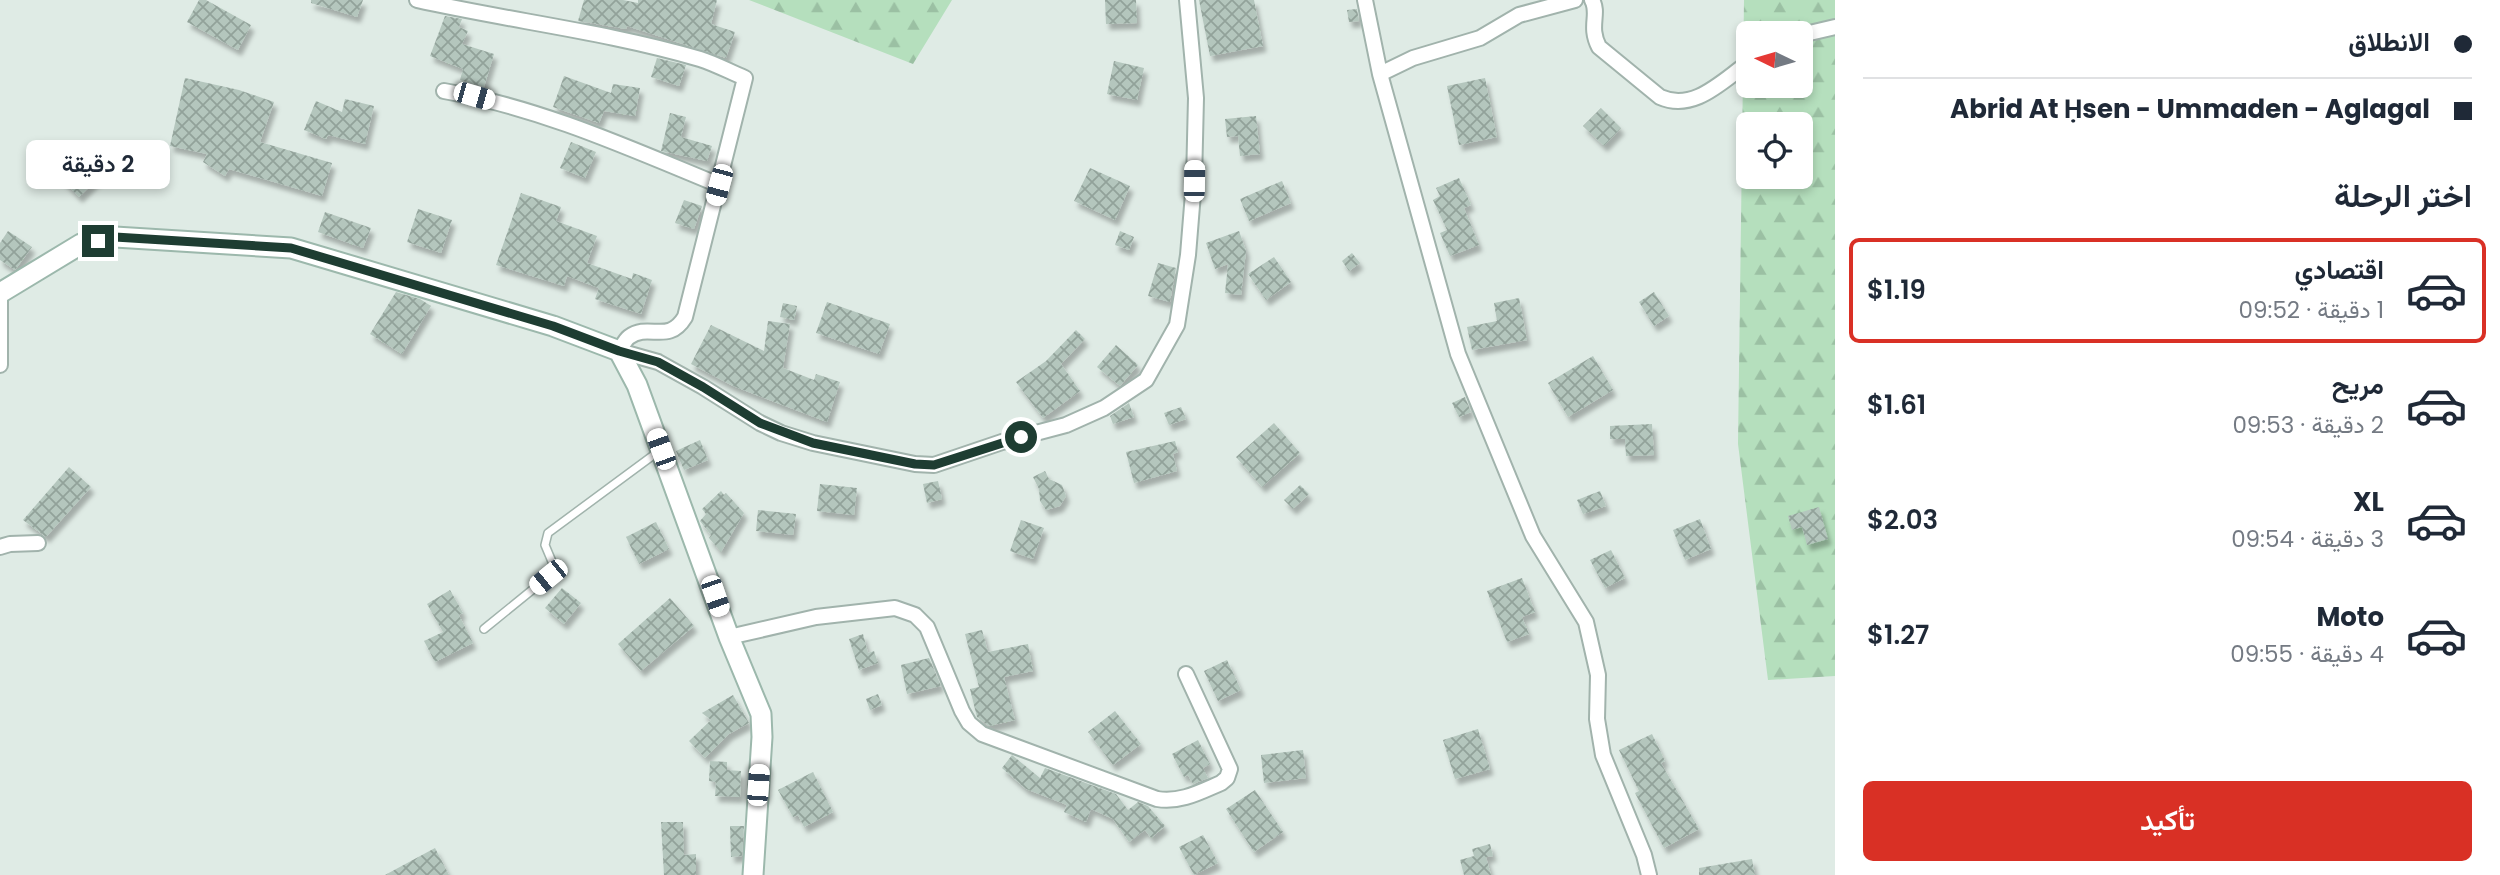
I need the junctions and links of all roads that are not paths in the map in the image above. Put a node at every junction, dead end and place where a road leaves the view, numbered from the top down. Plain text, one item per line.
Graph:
1 (417, 0) edge
2 (1187, 0) edge
3 (1365, 0) edge
4 (1575, 0) edge
5 (1592, 0) edge
6 (1835, 27) edge
7 (1813, 32) edge
8 (1736, 72) edge
9 (1380, 74) junction
10 (444, 91) dead end
11 (719, 185) junction
12 (0, 293) edge
13 (619, 351) junction
14 (0, 365) edge
15 (661, 449) junction
16 (38, 543) dead end
17 (0, 547) edge
18 (484, 629) dead end
19 (729, 637) junction
20 (1186, 674) dead end
21 (753, 875) edge
22 (1649, 875) edge

1 - 11 street
2 - 13 street
3 - 9 street
4 - 9 street
5 - 8 street
6 - 7 street
9 - 22 street
10 - 11 street
11 - 13 street
12 - 13 street
12 - 14 street
13 - 15 street
15 - 18 lane
15 - 19 street
16 - 17 street
19 - 20 street
19 - 21 street

